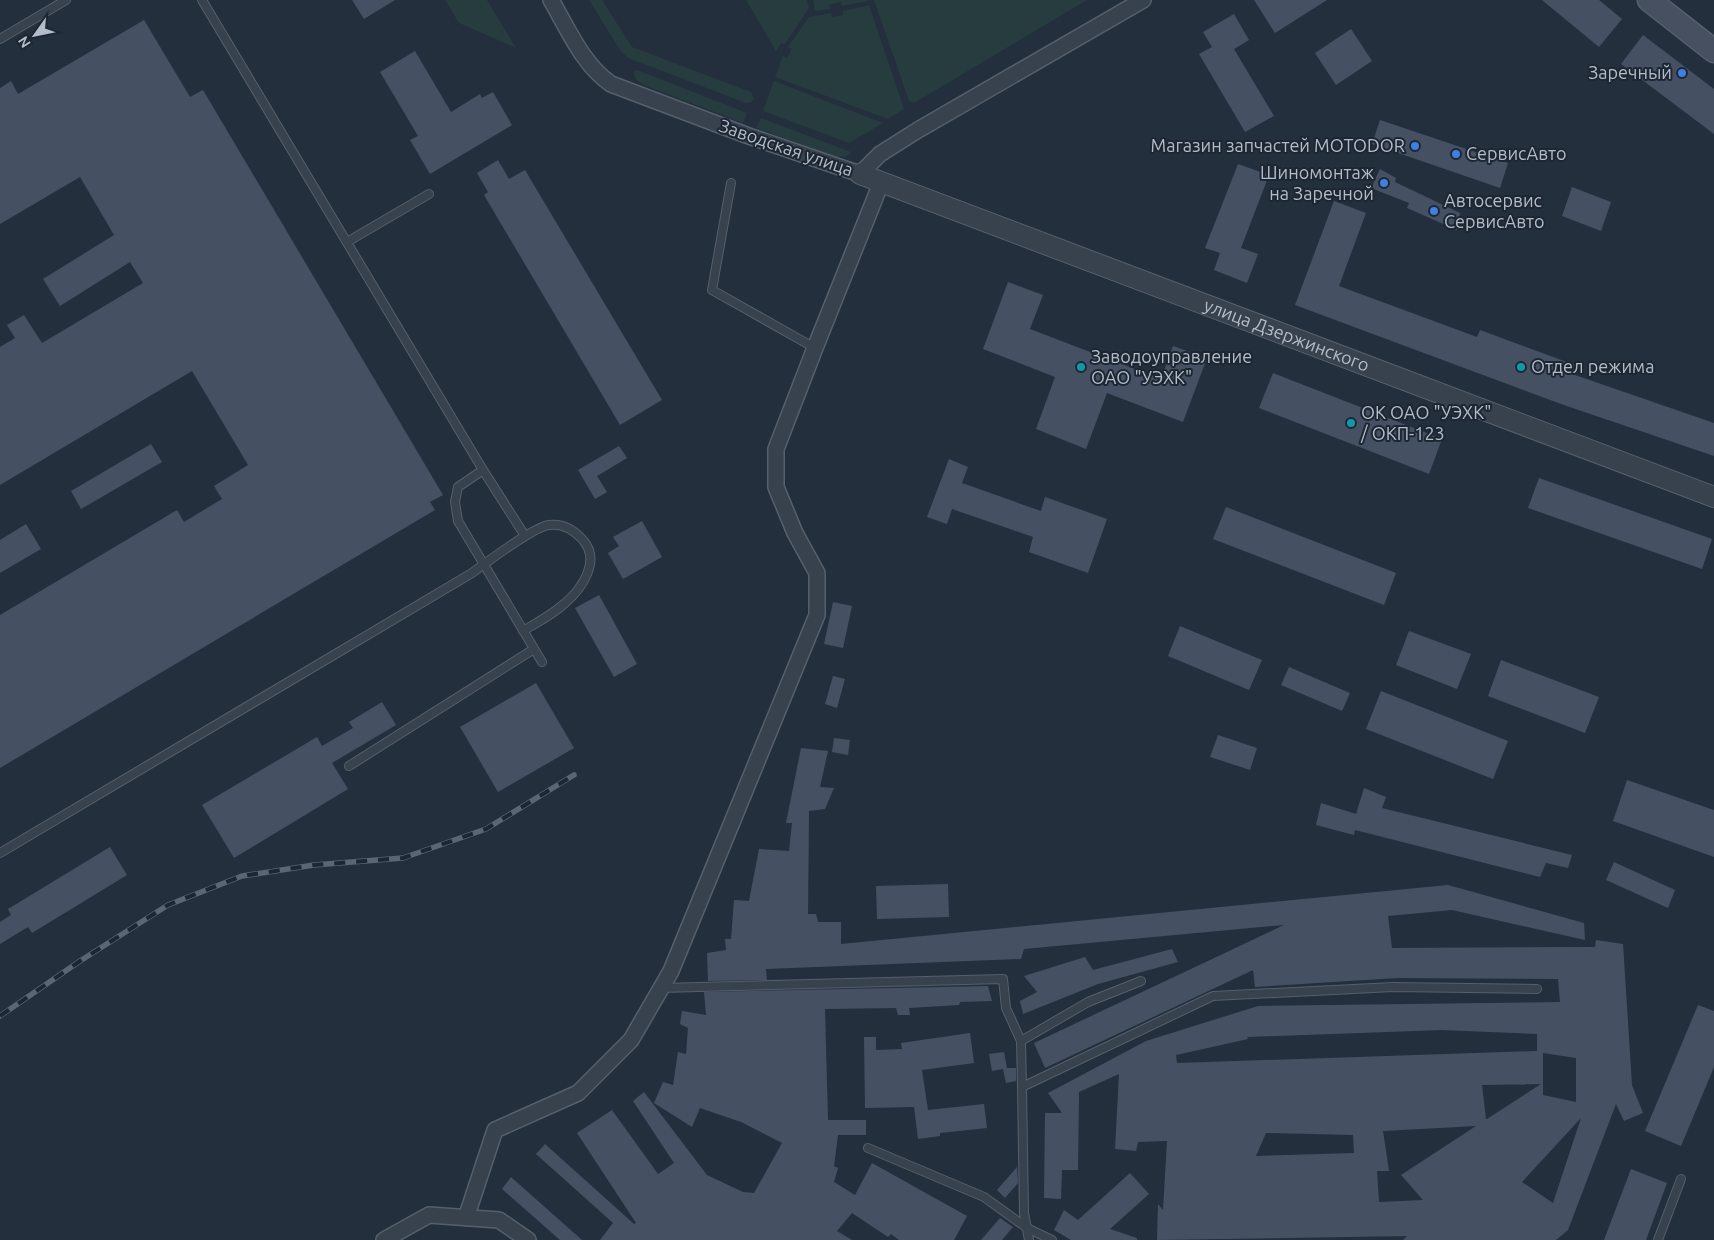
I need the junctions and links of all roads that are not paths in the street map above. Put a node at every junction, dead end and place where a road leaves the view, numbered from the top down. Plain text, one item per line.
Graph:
1 (66, 0) edge
2 (202, 0) edge
3 (551, 0) edge
4 (1143, 0) edge
5 (1649, 0) edge
6 (0, 39) edge
7 (1714, 51) edge
8 (860, 174) junction
9 (731, 182) dead end
10 (881, 183) junction
11 (429, 194) dead end
12 (347, 242) junction
13 (815, 348) junction
14 (483, 470) junction
15 (1714, 497) edge
16 (525, 536) junction
17 (484, 565) junction
18 (523, 631) junction
19 (534, 649) junction
20 (542, 662) dead end
21 (349, 766) dead end
22 (0, 853) edge
23 (1141, 981) dead end
24 (661, 988) junction
25 (1537, 989) dead end
26 (1021, 1042) junction
27 (1022, 1087) junction
28 (868, 1148) dead end
29 (1681, 1179) dead end
30 (466, 1218) junction
31 (1027, 1228) junction
32 (384, 1240) edge
33 (528, 1240) edge
34 (1029, 1240) edge
35 (1052, 1240) edge
36 (1658, 1240) edge

1 - 6 lane
2 - 12 lane
3 - 8 street, Заводская улица
4 - 8 street, Заводская улица
5 - 7 main road
8 - 10 street, улица Дзержинского
9 - 13 lane
10 - 13 street
10 - 15 street, улица Дзержинского
11 - 12 lane
12 - 14 lane
13 - 24 street
14 - 16 lane
14 - 17 lane
16 - 17 lane
16 - 18 lane
17 - 18 lane
17 - 22 lane
18 - 19 lane
19 - 20 lane
19 - 21 lane
23 - 26 lane
24 - 26 lane
24 - 30 street
25 - 27 lane
26 - 27 lane
27 - 31 lane
28 - 31 lane
29 - 36 lane
30 - 32 street
30 - 33 street
31 - 34 lane
31 - 35 lane

